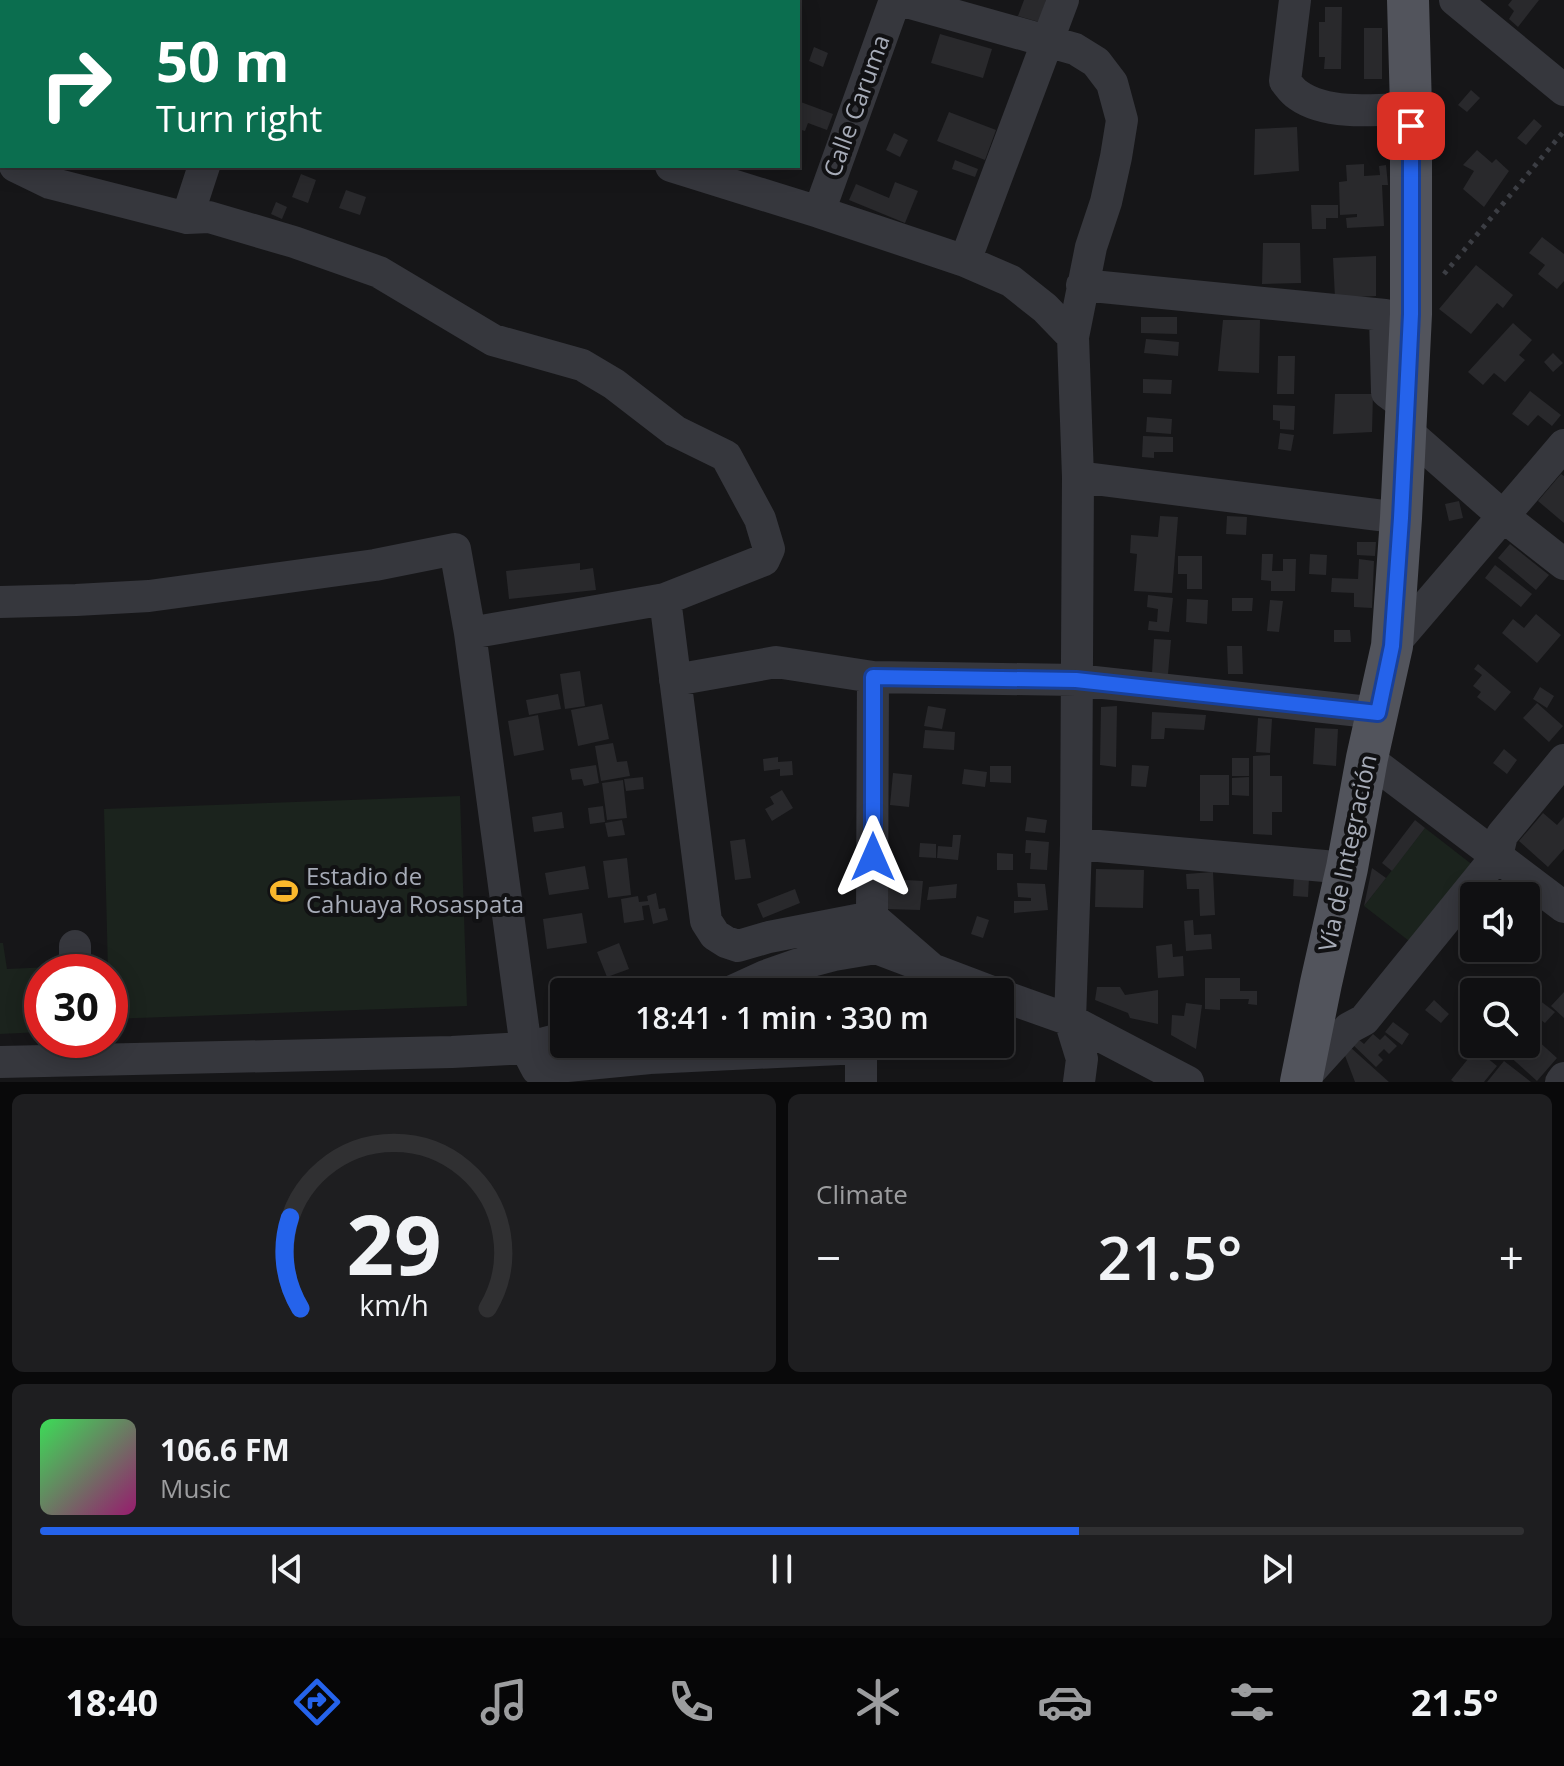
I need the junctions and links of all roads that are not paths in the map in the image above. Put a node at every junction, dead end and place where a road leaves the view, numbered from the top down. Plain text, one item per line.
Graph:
1 (898, 0) edge
2 (1063, 0) edge
3 (1295, 0) edge
4 (1408, 0) edge
5 (1455, 0) edge
6 (1049, 41) junction
7 (1564, 90) edge
8 (1411, 108) junction
9 (19, 168) edge
10 (203, 168) edge
11 (677, 168) edge
12 (819, 212) junction
13 (187, 218) junction
14 (965, 261) junction
15 (1082, 285) junction
16 (1398, 314) junction
17 (1073, 337) junction
18 (1405, 418) junction
19 (1564, 445) edge
20 (1078, 477) junction
21 (1504, 517) junction
22 (1401, 518) junction
23 (1564, 564) edge
24 (665, 599) junction
25 (0, 602) edge
26 (470, 633) junction
27 (1392, 646) junction
28 (873, 677) junction
29 (675, 680) junction
30 (1076, 680) junction
31 (1378, 713) junction
32 (1367, 758) junction
33 (1564, 760) edge
34 (1076, 844) junction
35 (1497, 856) junction
36 (1347, 868) junction
37 (1564, 907) edge
38 (872, 917) junction
39 (932, 969) junction
40 (761, 978) edge
41 (955, 978) edge
42 (1014, 1000) edge
43 (1070, 1020) junction
44 (550, 1042) edge
45 (526, 1048) junction
46 (59, 1061) edge
47 (0, 1062) edge
48 (450, 1067) edge
49 (249, 1069) edge
50 (649, 1070) edge
51 (861, 1082) edge
52 (1079, 1082) edge
53 (1188, 1082) edge
54 (1301, 1082) edge

1 - 6 street
1 - 12 street, Calle Caruma
2 - 6 street
3 - 8 street
4 - 8 main road, Vía de Integración
5 - 7 street
6 - 14 street
6 - 15 street
8 - 16 main road, Vía de Integración
9 - 13 street
10 - 13 street
11 - 12 street
12 - 14 street
13 - 24 street
14 - 17 street
15 - 16 street
15 - 17 street
16 - 18 main road, Vía de Integración
17 - 20 street
18 - 21 street
18 - 22 main road, Vía de Integración
19 - 21 street
20 - 22 street
20 - 30 street
21 - 23 street
21 - 27 street
22 - 27 main road, Vía de Integración
24 - 26 street
24 - 29 street
25 - 26 street
26 - 45 street
27 - 31 main road, Vía de Integración
28 - 29 street
28 - 30 street
28 - 38 street
29 - 38 street
30 - 31 street
30 - 34 street
31 - 32 main road, Vía de Integración
32 - 35 street
32 - 36 main road, Vía de Integración
33 - 35 street
34 - 36 street
34 - 43 street
35 - 37 street
35 - 54 street
36 - 54 main road, Vía de Integración
38 - 39 street
39 - 40 street
39 - 41 street
42 - 43 street
43 - 52 street
43 - 53 street
44 - 45 street
45 - 48 street
45 - 50 street
46 - 47 street
46 - 49 street
48 - 49 street
50 - 51 street

